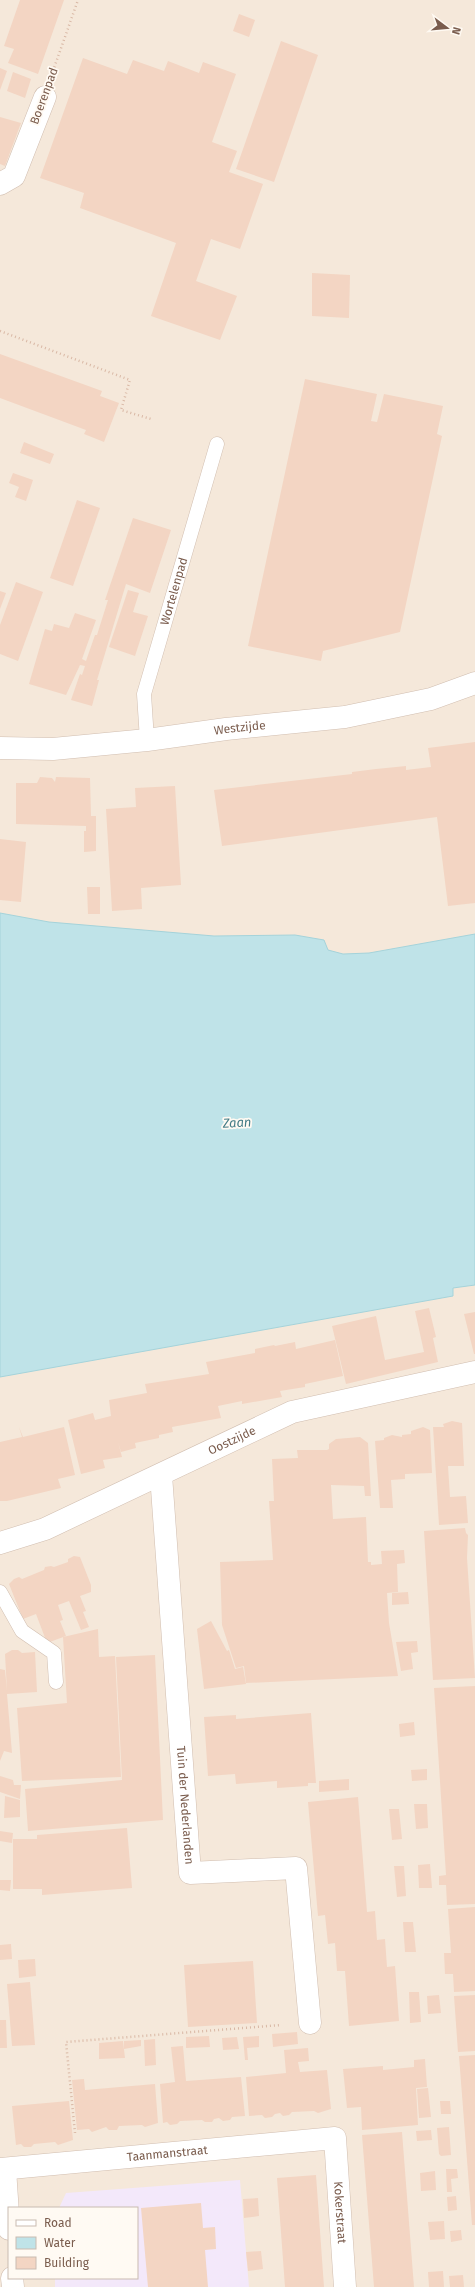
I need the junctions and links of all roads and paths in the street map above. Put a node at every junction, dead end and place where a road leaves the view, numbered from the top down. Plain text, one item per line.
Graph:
1 (78, 0) edge
2 (44, 97) joint
3 (0, 184) edge
4 (0, 331) edge
5 (151, 419) dead end
6 (217, 444) dead end
7 (475, 683) edge
8 (147, 740) junction
9 (0, 748) edge
10 (475, 1372) edge
11 (161, 1475) junction
12 (0, 1543) edge
13 (0, 1592) edge
14 (56, 1682) dead end
15 (310, 2023) joint
16 (336, 2138) joint
17 (78, 2162) junction
18 (3, 2169) edge
19 (8, 2219) edge
20 (346, 2287) edge

1 - 2 path, Boerenpad
2 - 3 street, Boerenpad
4 - 5 path
6 - 8 lane, Wortelenpad
7 - 8 street, Westzijde
8 - 9 street, Westzijde
10 - 11 street, Oostzijde
11 - 12 street, Oostzijde
11 - 15 street, Tuin der Nederlanden
13 - 14 lane
15 - 17 path
16 - 17 street, Taanmanstraat
16 - 20 street, Kokerstraat
17 - 18 street, Taanmanstraat
18 - 19 street

